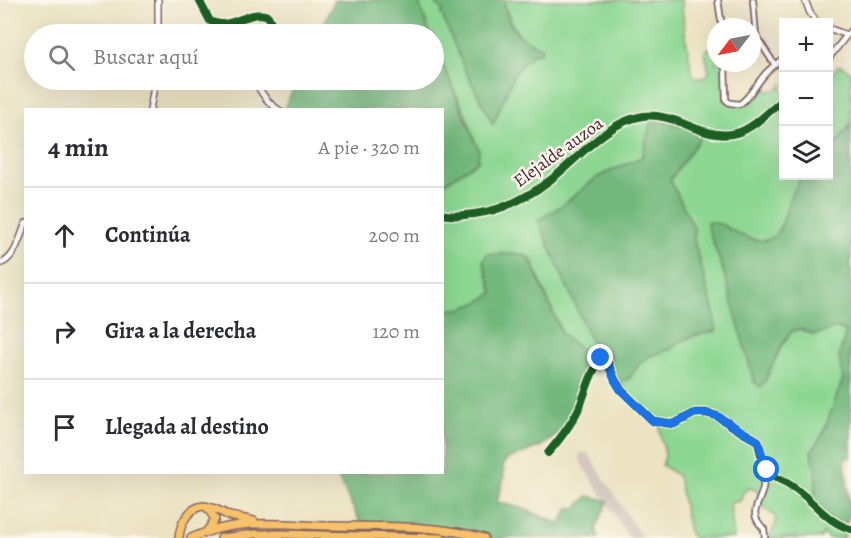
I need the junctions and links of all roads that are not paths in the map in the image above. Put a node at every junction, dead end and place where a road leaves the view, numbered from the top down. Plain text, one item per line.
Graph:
1 (158, 0) edge
2 (199, 0) edge
3 (718, 0) edge
4 (753, 0) edge
5 (805, 0) edge
6 (721, 18) edge
7 (814, 18) edge
8 (158, 24) edge
9 (218, 24) edge
10 (224, 24) edge
11 (272, 24) edge
12 (833, 29) edge
13 (849, 32) edge
14 (851, 42) edge
15 (833, 53) edge
16 (779, 61) edge
17 (775, 65) junction
18 (725, 72) edge
19 (153, 90) edge
20 (260, 90) edge
21 (779, 102) edge
22 (150, 108) edge
23 (277, 108) edge
24 (444, 214) edge
25 (24, 228) edge
26 (0, 264) edge
27 (548, 453) dead end
28 (767, 470) junction
29 (203, 506) junction
30 (276, 524) junction
31 (851, 529) edge
32 (207, 531) junction
33 (309, 536) junction
34 (179, 538) edge
35 (191, 538) edge
36 (221, 538) edge
37 (281, 538) edge
38 (442, 538) edge
39 (484, 538) edge
40 (765, 538) edge

1 - 8 street
2 - 9 street
3 - 6 street
4 - 17 street
5 - 7 street
10 - 11 street
12 - 13 street
13 - 14 street
13 - 15 street
16 - 17 street
17 - 18 street
19 - 22 street
20 - 23 street
21 - 24 street, Elejalde auzoa
25 - 26 street
27 - 28 street
28 - 31 street
28 - 40 street
29 - 30 main road
29 - 32 main road
29 - 34 main road
30 - 32 main road
30 - 39 main road
32 - 35 main road
33 - 36 main road
33 - 37 main road
33 - 38 main road

